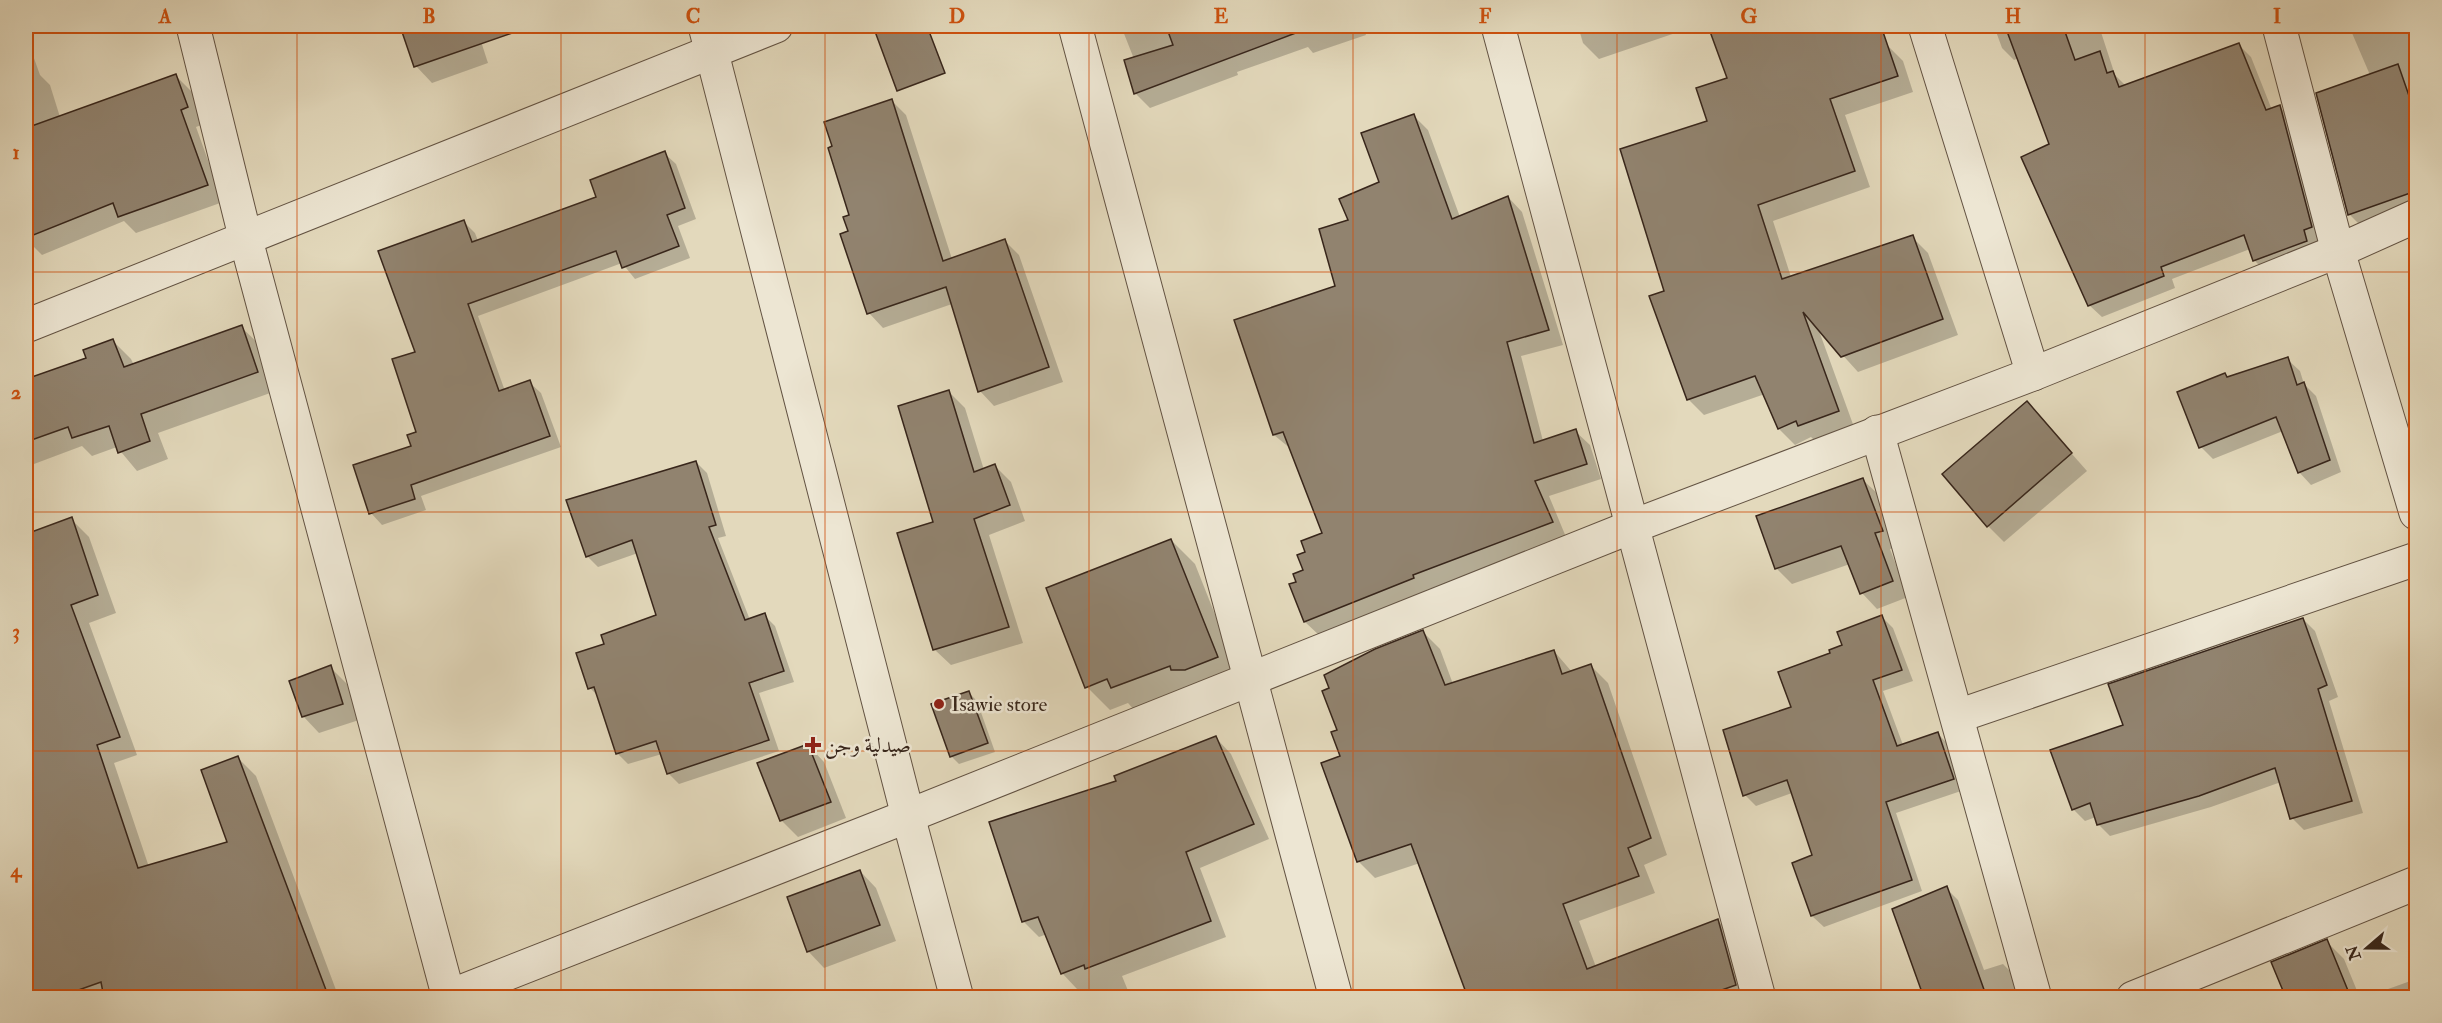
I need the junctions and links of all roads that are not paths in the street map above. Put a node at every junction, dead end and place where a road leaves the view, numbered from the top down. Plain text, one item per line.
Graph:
1 (193, 26) edge
2 (776, 26) edge
3 (1075, 26) edge
4 (1498, 26) edge
5 (1925, 26) edge
6 (2279, 26) edge
7 (709, 39) edge
8 (2416, 216) edge
9 (246, 240) junction
10 (2338, 251) junction
11 (26, 326) edge
12 (2033, 374) junction
13 (1877, 432) junction
14 (2416, 513) edge
15 (1631, 527) junction
16 (2416, 559) edge
17 (1250, 679) junction
18 (1958, 716) junction
19 (908, 816) junction
20 (2416, 883) edge
21 (448, 997) edge
22 (957, 998) edge
23 (1336, 998) edge
24 (1759, 998) edge
25 (2035, 998) edge
26 (2133, 998) edge

1 - 9 street
2 - 7 street
3 - 17 street
4 - 15 street
5 - 12 street
6 - 10 street
7 - 9 street
7 - 19 street
8 - 10 street
9 - 11 street
9 - 21 street
10 - 12 street
10 - 14 street
12 - 13 street
13 - 15 street
13 - 18 street
15 - 17 street
15 - 24 street
16 - 18 street
17 - 19 street
17 - 23 street
18 - 25 street
19 - 21 street
19 - 22 street
20 - 26 street

